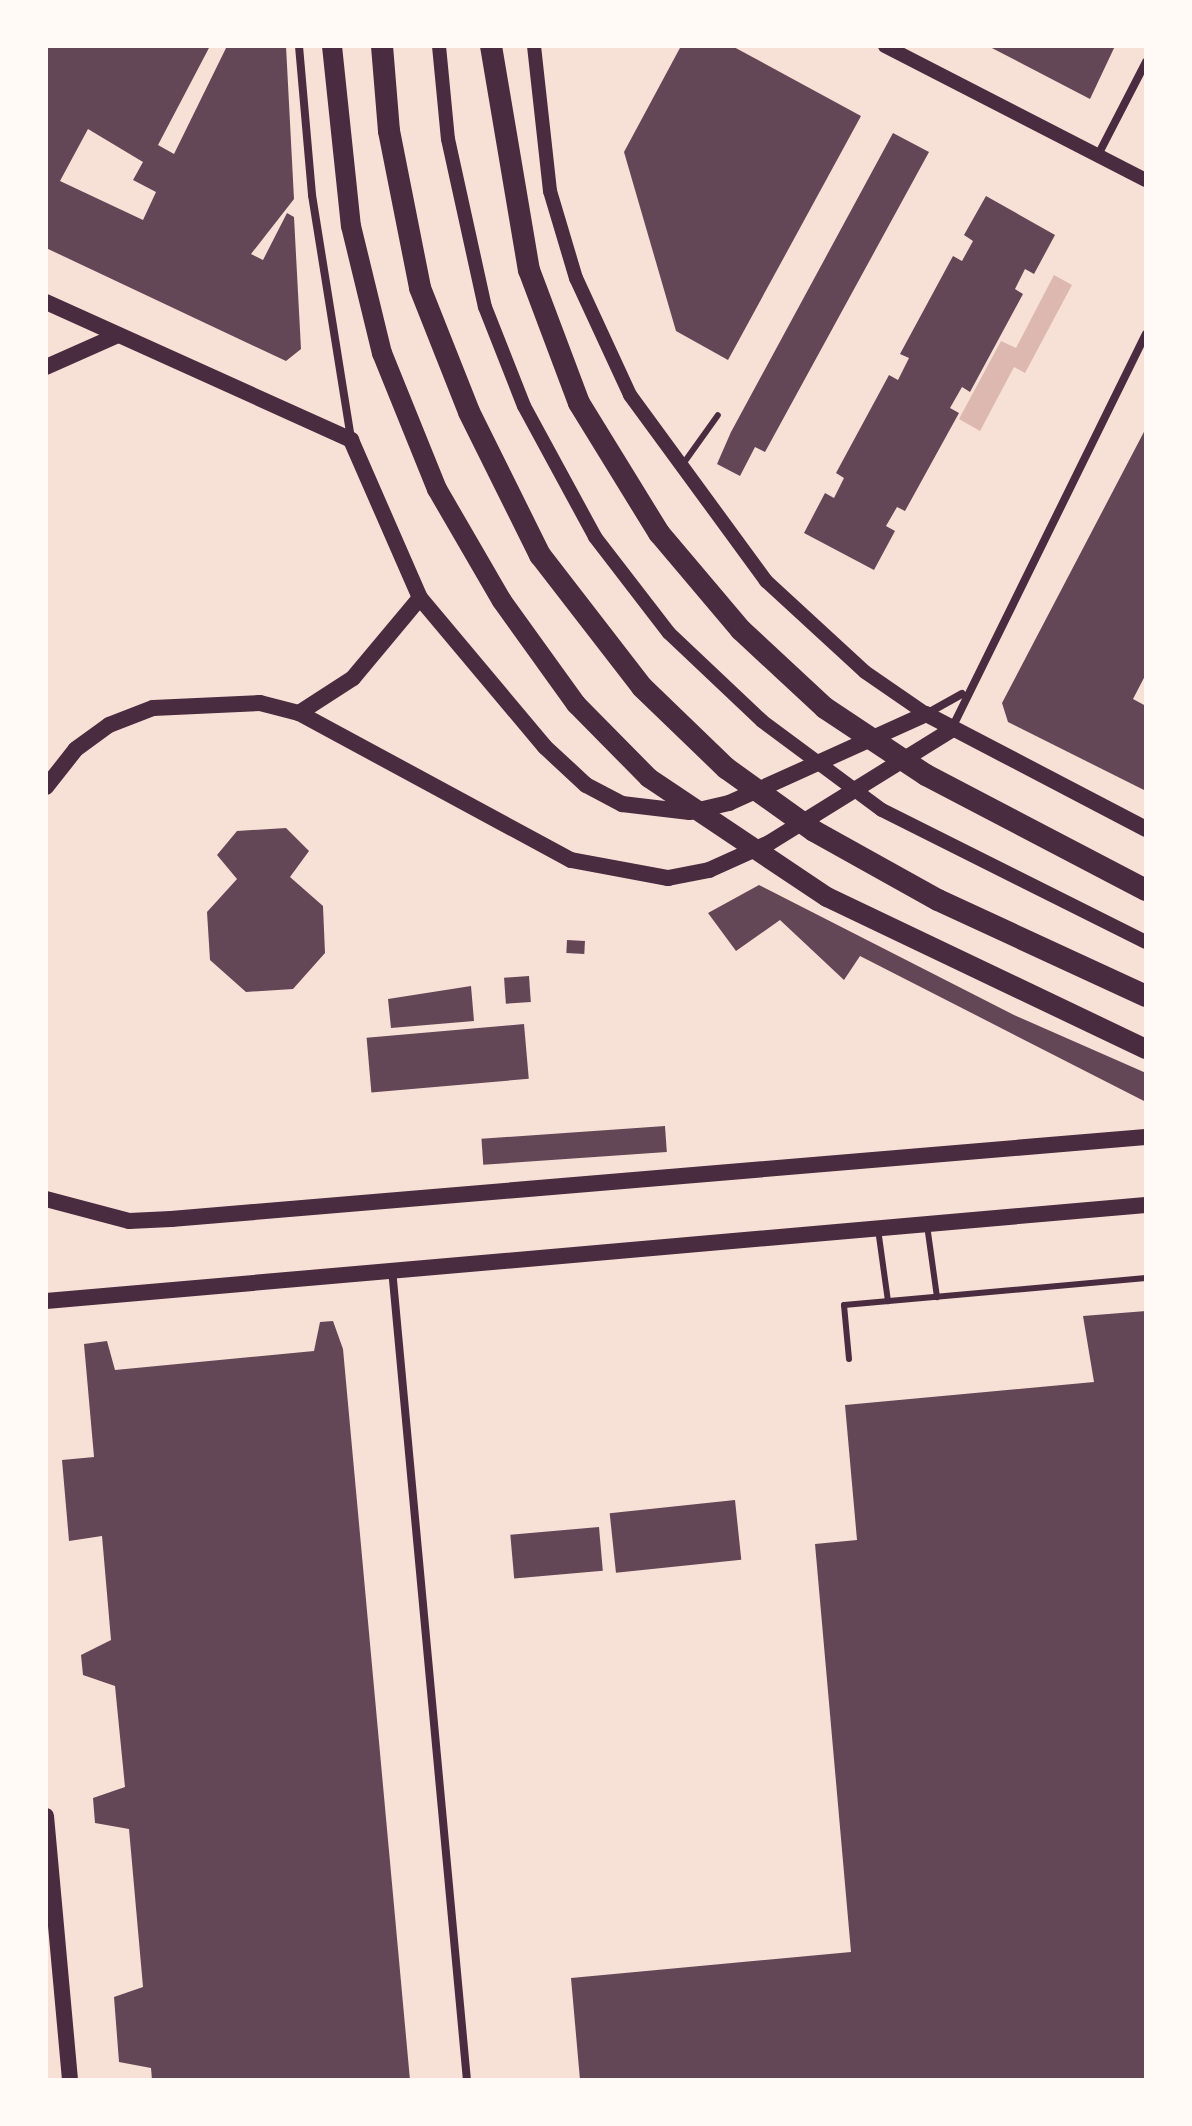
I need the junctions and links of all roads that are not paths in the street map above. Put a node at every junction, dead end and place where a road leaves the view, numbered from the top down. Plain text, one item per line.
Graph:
1 (299, 46) edge
2 (332, 46) edge
3 (382, 46) edge
4 (439, 46) edge
5 (491, 46) edge
6 (534, 46) edge
7 (885, 46) edge
8 (1146, 62) edge
9 (1098, 155) junction
10 (1146, 180) edge
11 (46, 302) edge
12 (1146, 334) edge
13 (116, 336) junction
14 (46, 367) edge
15 (718, 415) dead end
16 (351, 440) junction
17 (679, 468) junction
18 (420, 598) junction
19 (963, 694) junction
20 (299, 713) junction
21 (926, 714) junction
22 (951, 730) junction
23 (46, 787) edge
24 (1146, 829) edge
25 (1146, 890) edge
26 (1146, 942) edge
27 (1146, 996) edge
28 (1146, 1049) edge
29 (1146, 1137) edge
30 (46, 1199) edge
31 (1146, 1205) edge
32 (927, 1224) junction
33 (878, 1228) junction
34 (392, 1269) junction
35 (1146, 1278) edge
36 (937, 1297) junction
37 (46, 1301) edge
38 (888, 1301) junction
39 (849, 1359) dead end
40 (46, 1816) edge
41 (70, 2080) edge
42 (467, 2080) edge

1 - 16 street
2 - 28 main road
3 - 27 highway
4 - 26 street
5 - 25 highway
6 - 17 street
7 - 9 street
8 - 9 street
9 - 10 street
11 - 13 main road
12 - 19 street
13 - 14 main road
13 - 16 main road
15 - 17 lane
16 - 18 main road
17 - 21 street
18 - 20 main road
18 - 21 main road
19 - 21 street
19 - 22 street
20 - 22 main road
20 - 23 main road
21 - 22 main road
22 - 24 main road
29 - 30 main road
31 - 32 main road
32 - 33 main road
32 - 36 lane
33 - 34 main road
33 - 38 lane
34 - 37 main road
34 - 42 street
35 - 36 lane
36 - 38 lane
38 - 39 lane
40 - 41 main road

